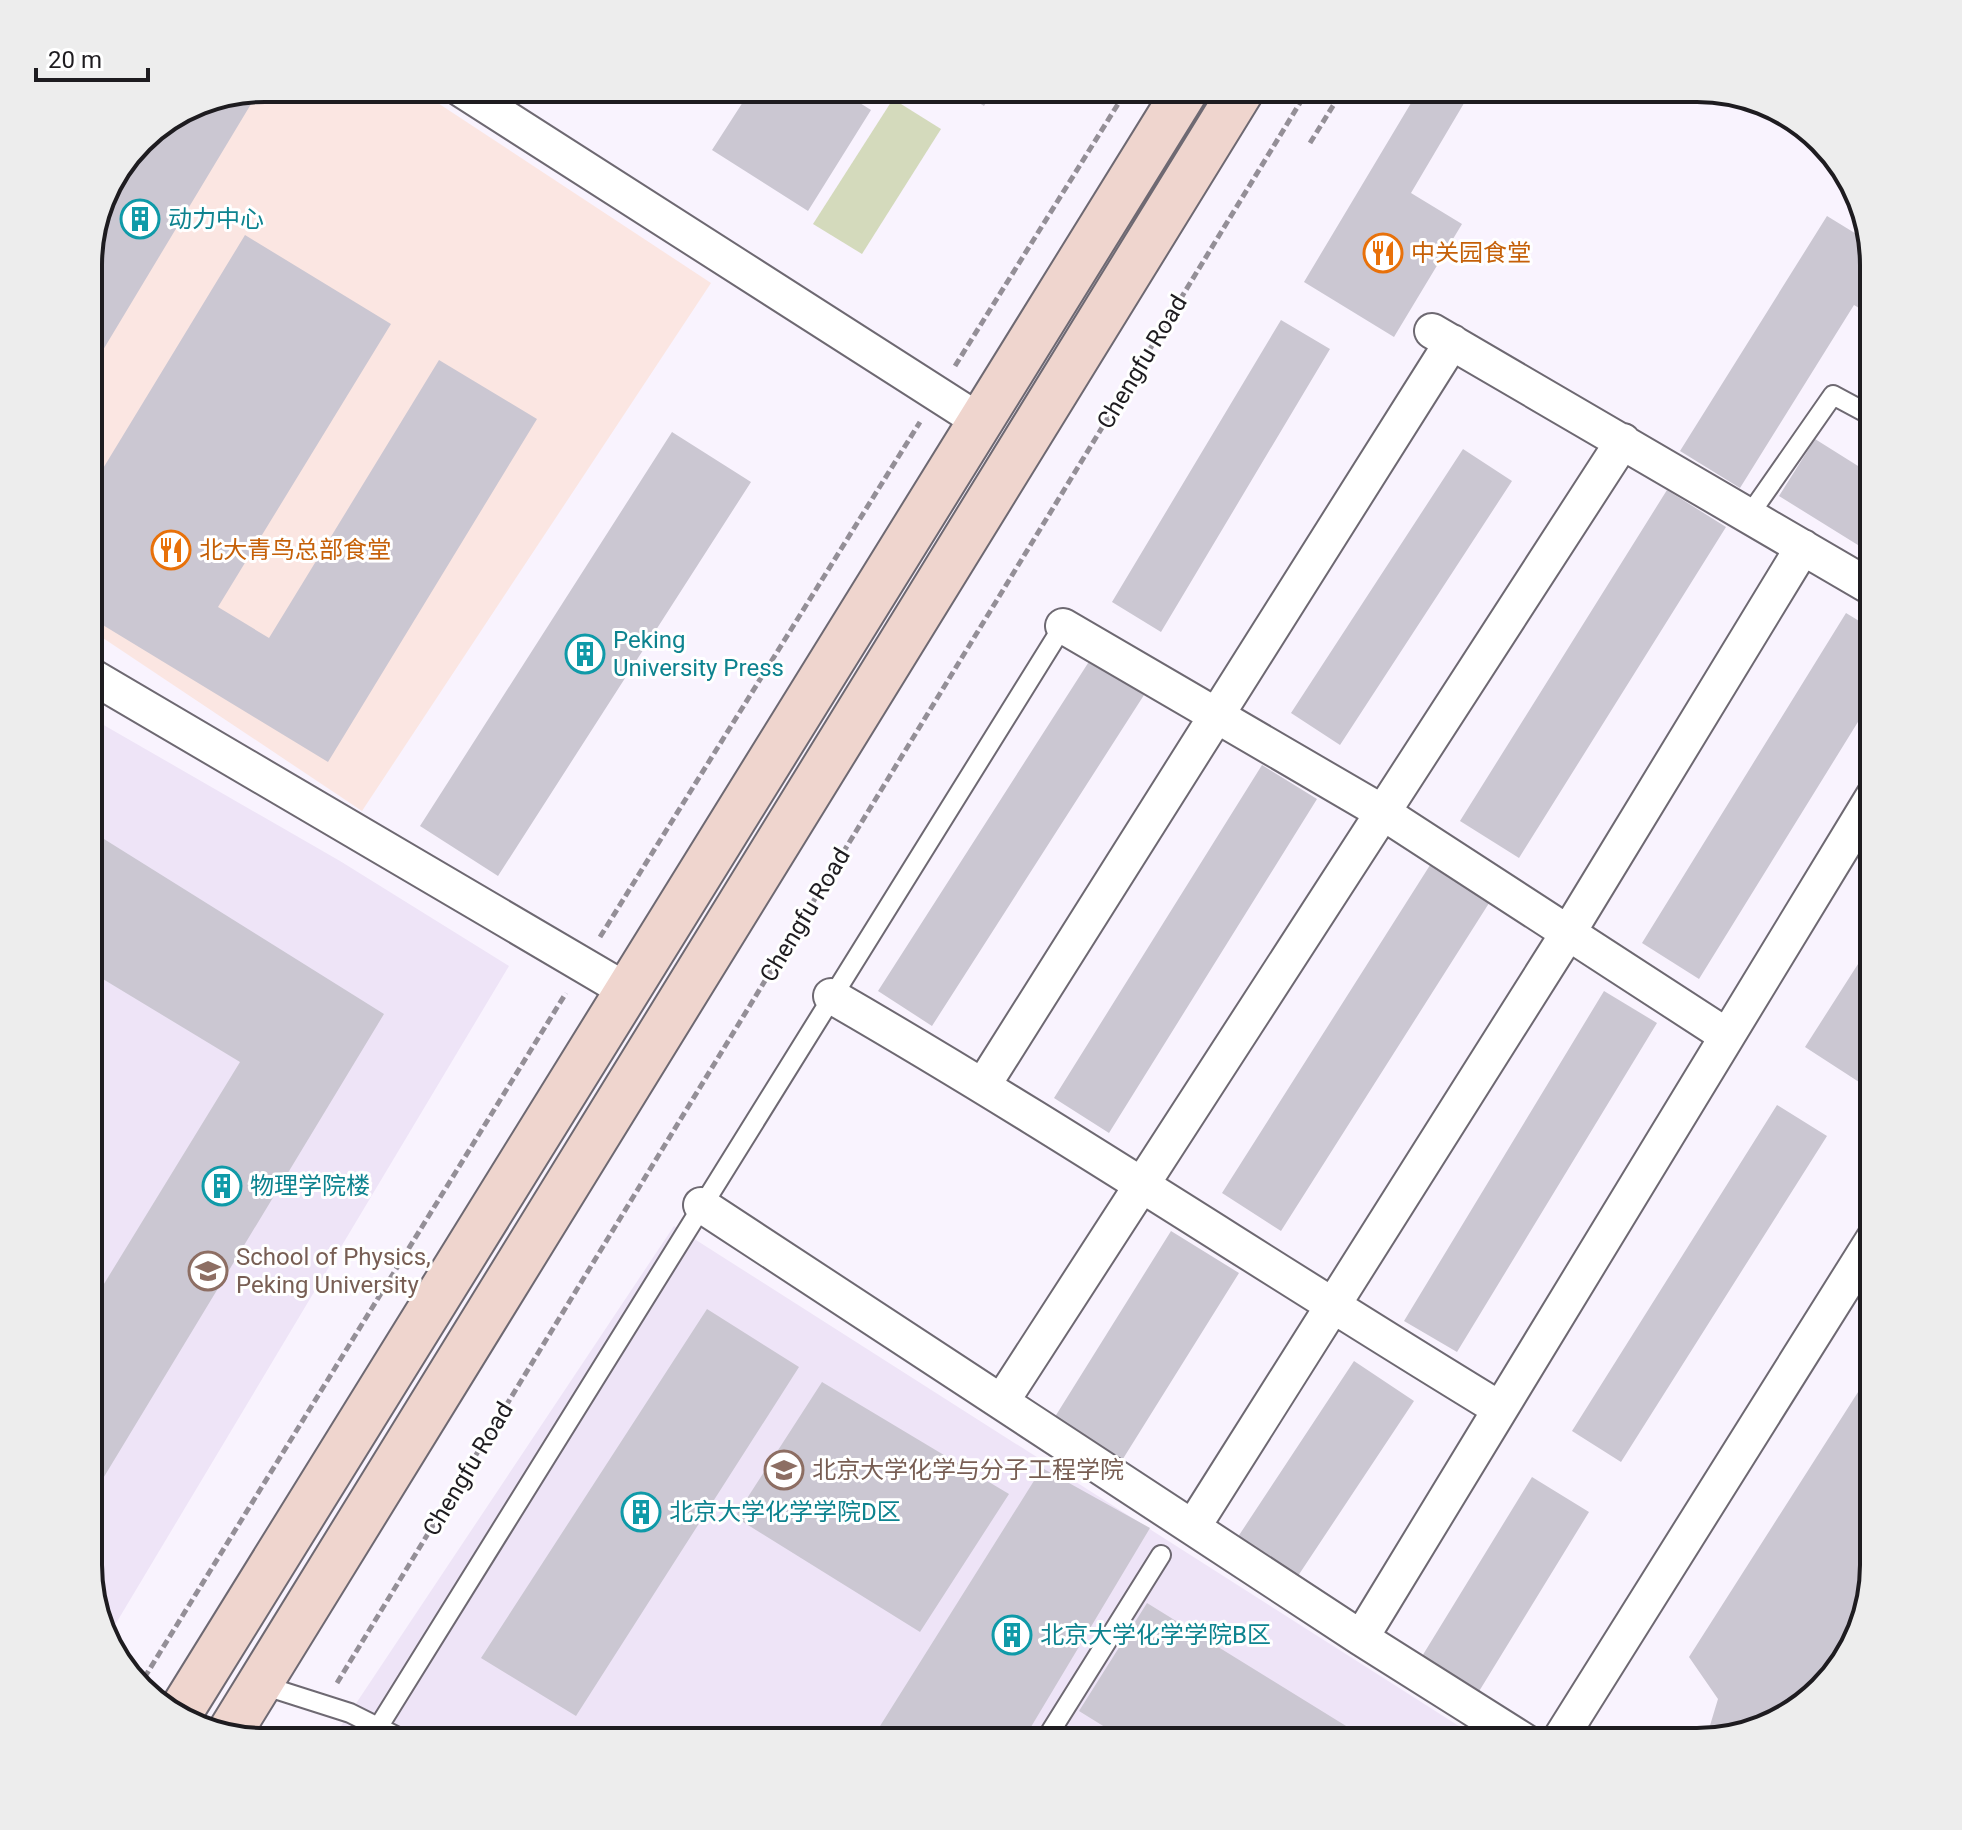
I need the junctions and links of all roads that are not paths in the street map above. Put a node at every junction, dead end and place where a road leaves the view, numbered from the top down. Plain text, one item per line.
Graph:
1 (481, 102) edge
2 (1178, 102) edge
3 (1234, 102) edge
4 (1860, 409) edge
5 (981, 422) junction
6 (1623, 441) junction
7 (1750, 514) junction
8 (1803, 547) junction
9 (1860, 581) edge
10 (1063, 626) joint
11 (102, 682) edge
12 (1217, 714) junction
13 (1382, 812) junction
14 (1860, 818) edge
15 (1568, 933) junction
16 (629, 992) junction
17 (831, 996) junction
18 (1727, 1036) junction
19 (984, 1084) junction
20 (1142, 1185) junction
21 (701, 1205) junction
22 (1860, 1260) edge
23 (1331, 1307) junction
24 (1002, 1401) junction
25 (1500, 1409) junction
26 (1193, 1527) junction
27 (1161, 1555) dead end
28 (1361, 1638) junction
29 (259, 1684) junction
30 (184, 1706) edge
31 (234, 1725) edge
32 (379, 1726) junction
33 (383, 1728) edge
34 (1053, 1728) edge
35 (1504, 1728) edge
36 (1567, 1728) edge

1 - 5 street
2 - 5 main road
3 - 29 main road
4 - 7 lane
5 - 16 main road
6 - 7 street
6 - 12 street
6 - 13 street
7 - 8 street
8 - 9 street
8 - 15 street
10 - 12 street
10 - 17 lane
11 - 16 street
12 - 13 street
12 - 19 street
13 - 15 street
13 - 20 street
14 - 18 street
15 - 18 street
15 - 23 street
16 - 30 main road
17 - 19 street
17 - 21 lane
18 - 25 street
19 - 20 street
20 - 23 street
20 - 24 street
21 - 24 street
21 - 32 lane
22 - 36 street
23 - 25 street
23 - 26 street
24 - 26 street
25 - 28 street
26 - 28 street
27 - 34 lane
28 - 35 street
29 - 31 main road
29 - 32 lane
32 - 33 lane

